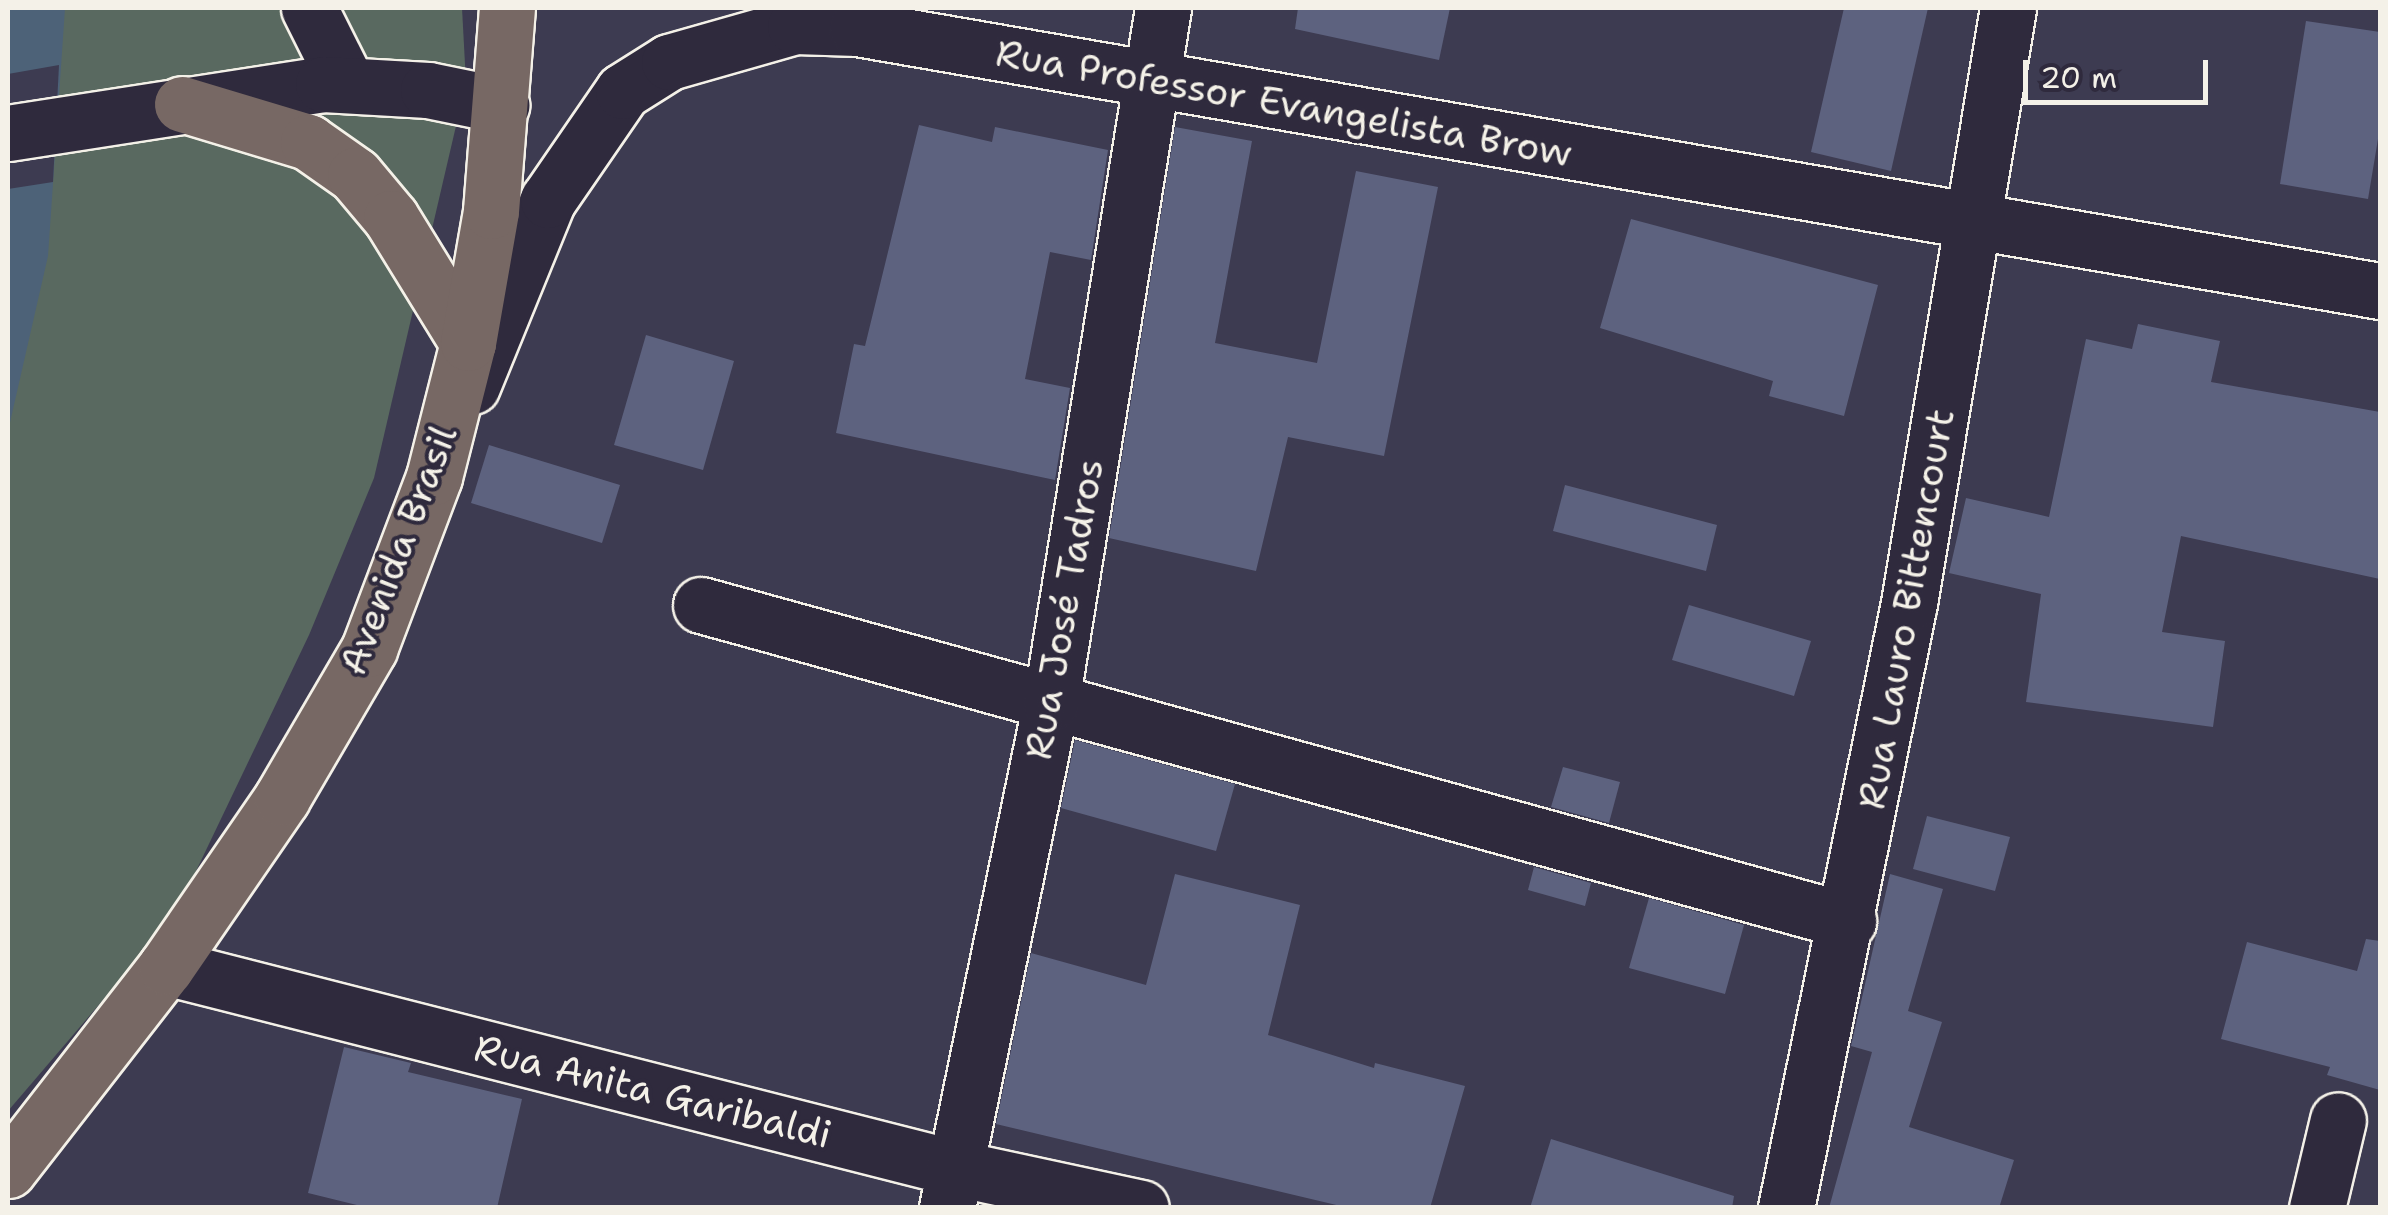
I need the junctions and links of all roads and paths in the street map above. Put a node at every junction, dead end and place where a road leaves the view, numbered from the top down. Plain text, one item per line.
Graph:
1 (309, 8) edge
2 (508, 8) edge
3 (1162, 8) edge
4 (2008, 8) edge
5 (1150, 80) junction
6 (347, 84) junction
7 (502, 104) junction
8 (163, 108) junction
9 (8, 133) edge
10 (1974, 222) junction
11 (2380, 291) edge
12 (468, 343) junction
13 (434, 476) junction
14 (701, 606) dead end
15 (1051, 702) junction
16 (1848, 920) junction
17 (166, 967) junction
18 (2338, 1120) dead end
19 (8, 1170) edge
20 (951, 1188) edge
21 (1141, 1208) edge
22 (1786, 1208) edge
23 (2318, 1208) edge

1 - 6 street
2 - 7 highway, Avenida Brasil
3 - 5 street, Rua José Tadros
4 - 10 street, Rua Lauro Bittencourt
5 - 10 street, Rua Professor Evangelista Brow
5 - 13 street, Rua Professor Evangelista Brow
5 - 15 street, Rua José Tadros
6 - 7 street
6 - 8 street
7 - 12 highway, Avenida Brasil
8 - 9 street
8 - 12 highway
10 - 11 street, Rua Professor Evangelista Brow
10 - 16 street, Rua Lauro Bittencourt
12 - 13 highway, Avenida Brasil
13 - 17 highway, Avenida Brasil
14 - 15 street
15 - 16 street
15 - 20 street, Rua José Tadros
16 - 22 street, Rua Lauro Bittencourt
17 - 19 highway, Avenida Brasil
17 - 20 street, Rua Anita Garibaldi
18 - 23 street
20 - 21 street, Rua Anita Garibaldi

